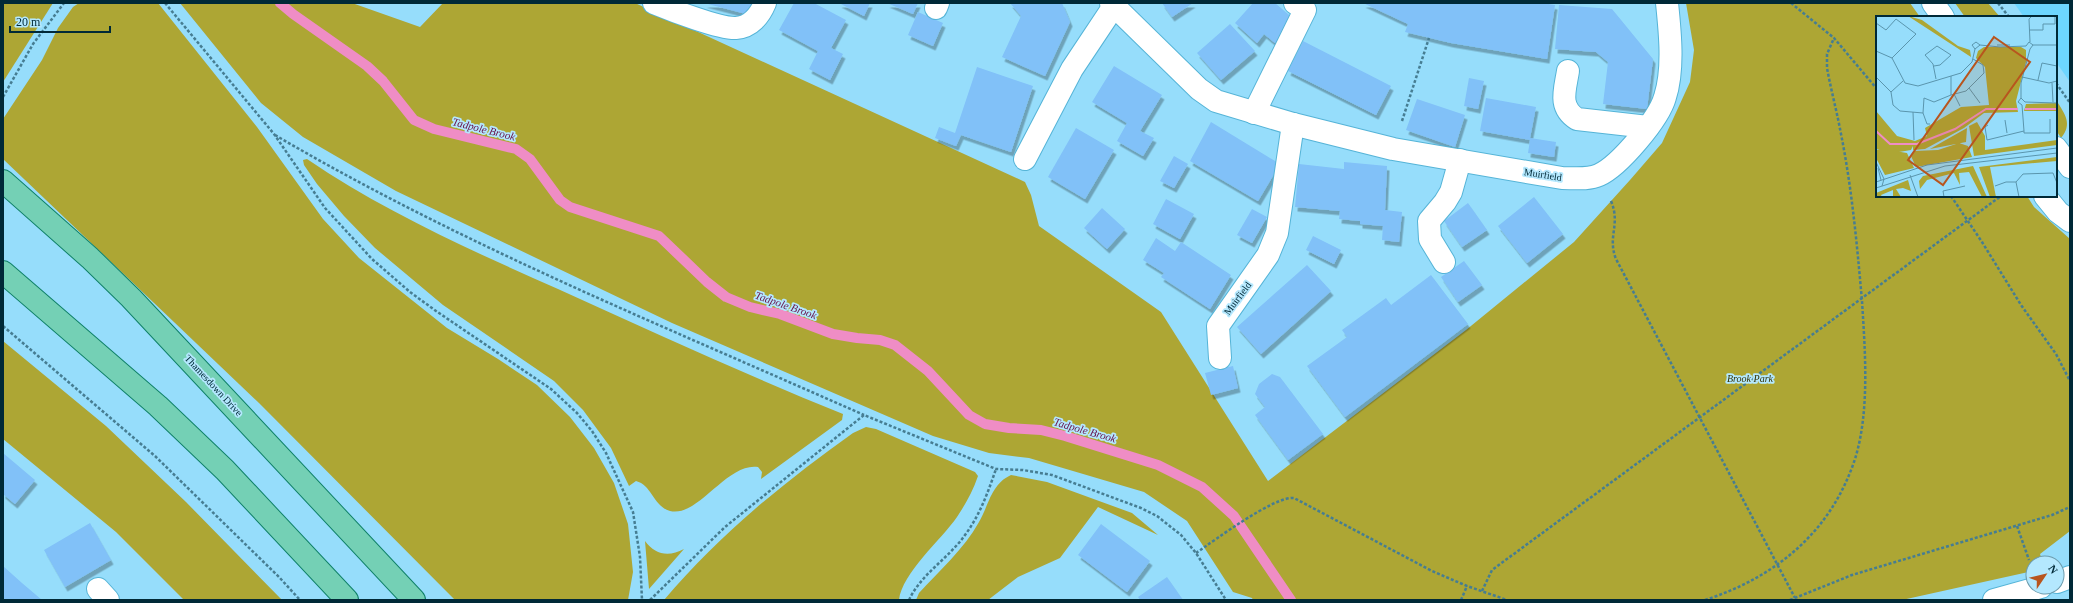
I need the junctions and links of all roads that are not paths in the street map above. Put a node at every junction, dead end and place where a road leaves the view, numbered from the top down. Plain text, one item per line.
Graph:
1 (654, 3) edge
2 (765, 3) edge
3 (1295, 3) edge
4 (1667, 3) edge
5 (1933, 3) edge
6 (1113, 5) edge
7 (1942, 16) edge
8 (1568, 71) dead end
9 (1254, 113) junction
10 (1293, 124) junction
11 (1648, 127) junction
12 (2057, 149) edge
13 (1025, 159) dead end
14 (1460, 160) junction
15 (2070, 167) edge
16 (3, 181) edge
17 (2046, 197) edge
18 (2070, 221) edge
19 (1444, 262) dead end
20 (3, 272) edge
21 (1220, 358) dead end
22 (2025, 591) edge
23 (347, 600) edge
24 (414, 600) edge
25 (1994, 600) edge

1 - 2 street
3 - 9 street
4 - 11 street
5 - 7 street
6 - 9 street, Muirfield
6 - 13 street, Muirfield
8 - 11 street
9 - 10 street, Muirfield
10 - 14 street, Muirfield
10 - 21 street, Muirfield
11 - 14 street, Muirfield
12 - 15 street
14 - 19 street
16 - 24 main road, Thamesdown Drive
17 - 18 street
20 - 23 main road
22 - 25 street

